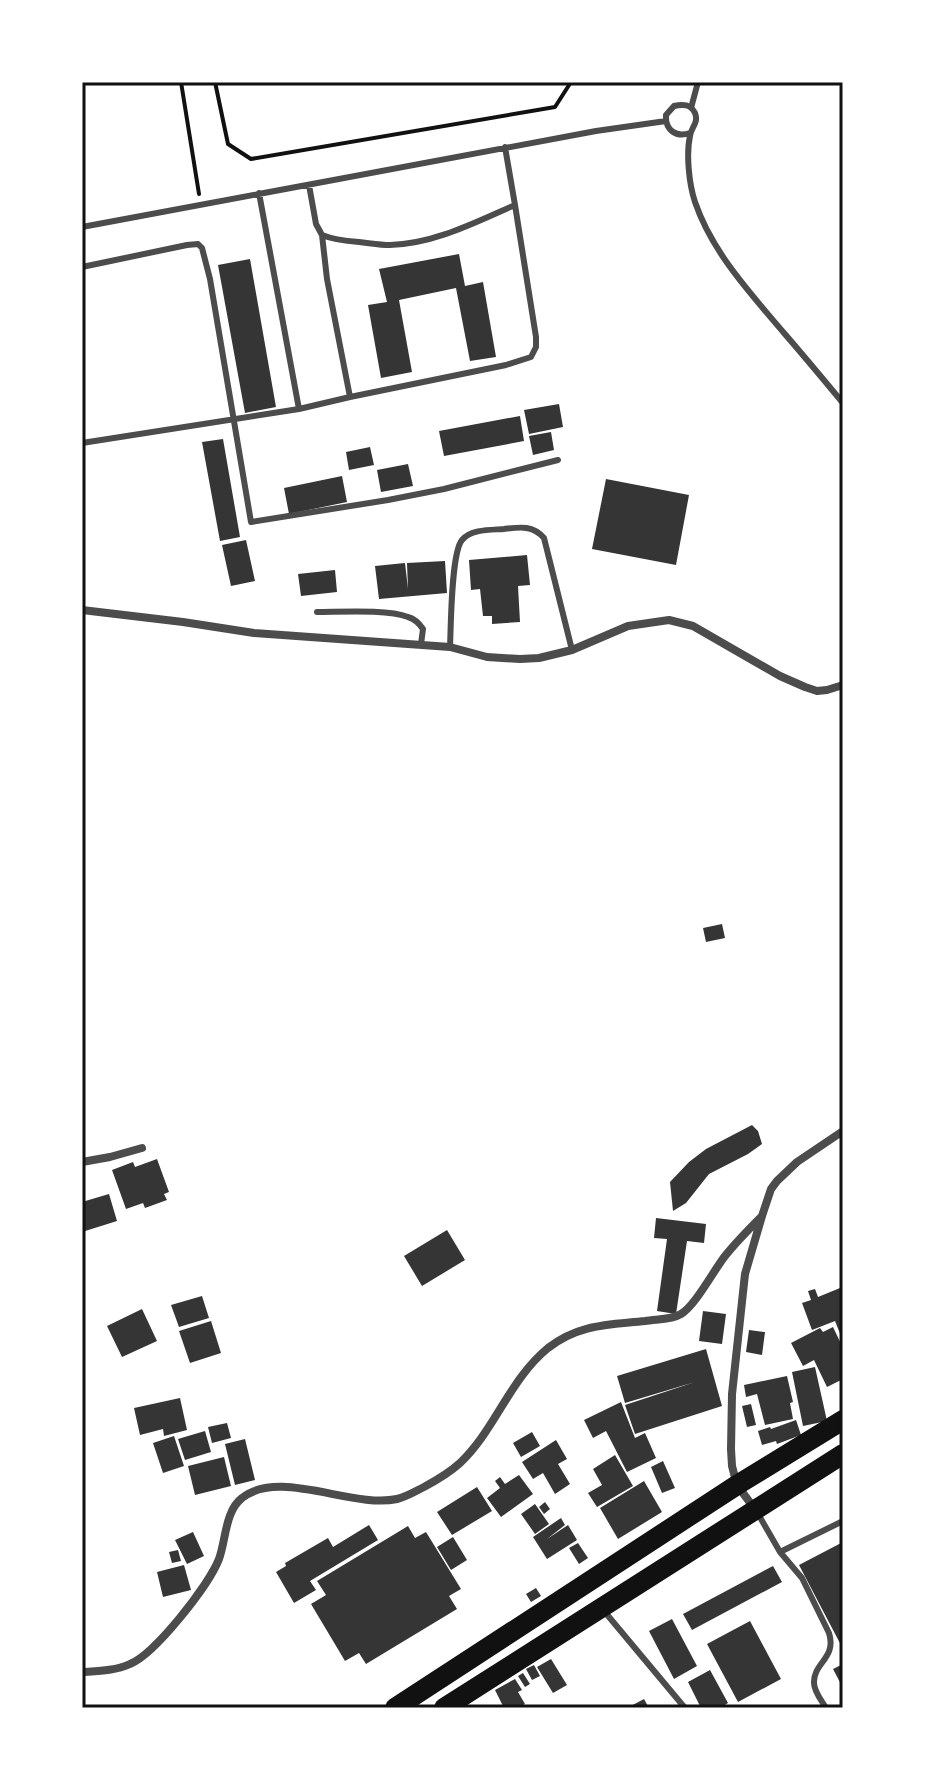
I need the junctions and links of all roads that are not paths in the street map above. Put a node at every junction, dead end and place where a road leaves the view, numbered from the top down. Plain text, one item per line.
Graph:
1 (698, 82) edge
2 (691, 108) junction
3 (666, 121) junction
4 (690, 133) junction
5 (505, 147) junction
6 (309, 185) junction
7 (259, 193) junction
8 (515, 205) junction
9 (82, 227) edge
10 (322, 235) junction
11 (82, 267) edge
12 (350, 397) junction
13 (843, 403) edge
14 (299, 409) junction
15 (233, 418) junction
16 (82, 443) edge
17 (558, 460) dead end
18 (82, 610) edge
19 (317, 612) dead end
20 (421, 644) junction
21 (450, 647) junction
22 (572, 650) junction
23 (843, 685) edge
24 (843, 1131) edge
25 (142, 1148) dead end
26 (82, 1162) edge
27 (762, 1216) junction
28 (843, 1420) edge
29 (843, 1454) edge
30 (737, 1485) junction
31 (755, 1510) junction
32 (843, 1521) edge
33 (780, 1552) junction
34 (601, 1608) junction
35 (82, 1672) edge
36 (395, 1708) edge
37 (444, 1708) edge
38 (685, 1708) edge
39 (826, 1708) edge

1 - 2 lane
2 - 3 lane
2 - 4 lane
3 - 4 lane
3 - 5 lane
4 - 13 lane
5 - 6 lane
5 - 8 lane
6 - 7 lane
6 - 10 lane
7 - 9 lane
7 - 14 lane
8 - 10 lane
8 - 12 lane
10 - 12 lane
11 - 15 lane
12 - 14 lane
14 - 15 lane
15 - 16 lane
15 - 17 lane
18 - 20 street
19 - 20 lane
20 - 21 street
21 - 22 street
21 - 22 lane
22 - 23 street
24 - 27 street
25 - 26 street
27 - 30 street
27 - 35 street
28 - 30 highway
29 - 31 highway
30 - 31 street
30 - 36 highway
31 - 33 lane
31 - 34 highway
32 - 33 lane
33 - 39 lane
34 - 37 highway
34 - 38 lane

